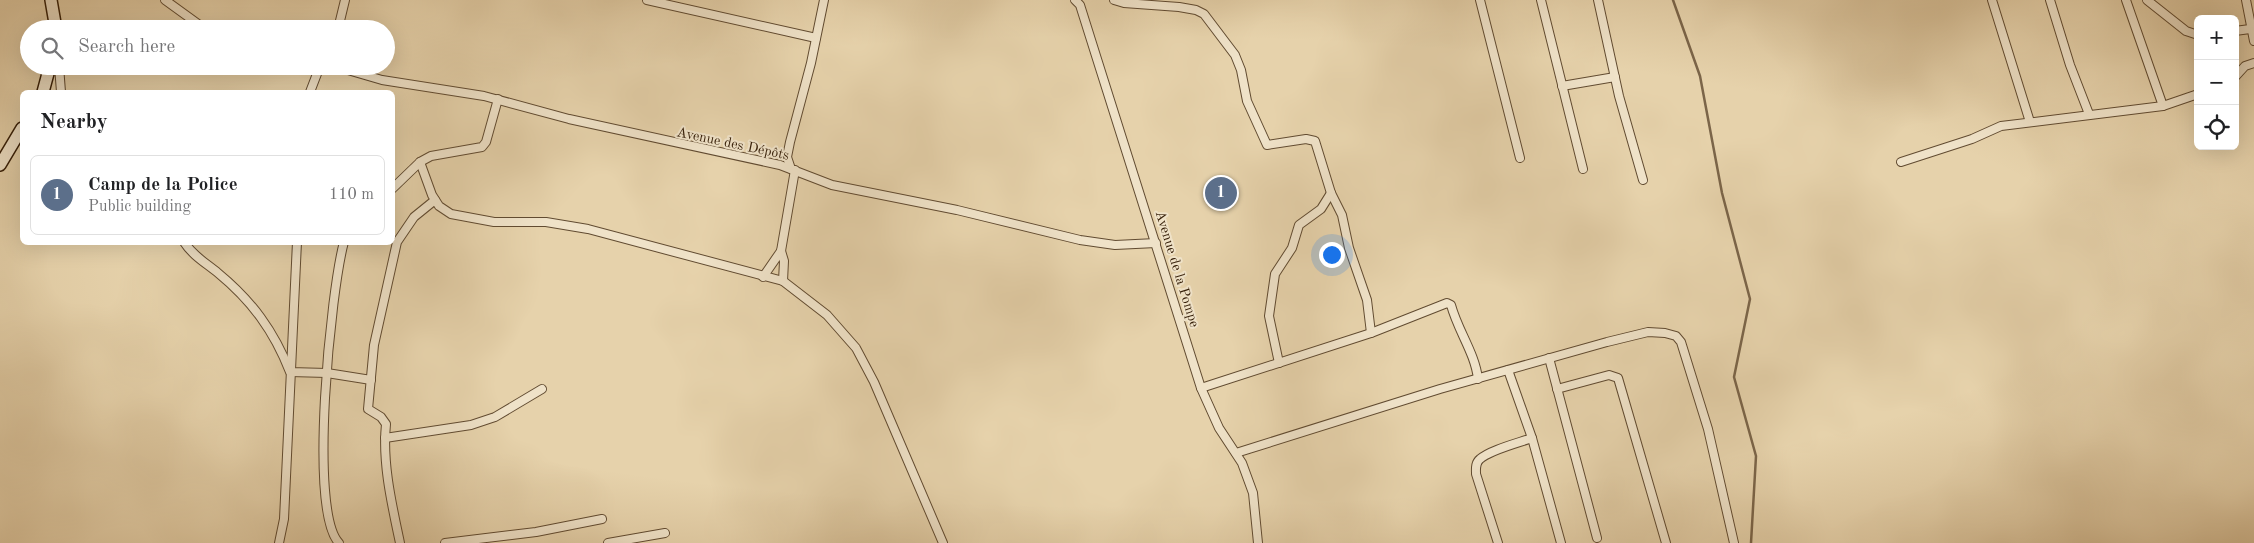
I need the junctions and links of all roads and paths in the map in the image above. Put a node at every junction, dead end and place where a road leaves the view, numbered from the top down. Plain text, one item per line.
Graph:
1 (52, 0) edge
2 (165, 0) edge
3 (345, 0) edge
4 (647, 0) edge
5 (824, 0) edge
6 (1114, 0) edge
7 (1480, 0) edge
8 (1540, 0) edge
9 (1598, 0) edge
10 (1992, 0) edge
11 (2050, 0) edge
12 (2126, 0) edge
13 (2146, 0) edge
14 (2246, 0) edge
15 (1079, 2) edge
16 (55, 20) edge
17 (193, 20) edge
18 (340, 20) edge
19 (2250, 29) junction
20 (2239, 30) edge
21 (2194, 34) edge
22 (816, 38) junction
23 (2254, 41) edge
24 (2254, 63) edge
25 (2239, 72) edge
26 (48, 75) edge
27 (60, 75) edge
28 (317, 75) edge
29 (365, 75) edge
30 (1615, 77) junction
31 (1562, 86) junction
32 (44, 90) edge
33 (62, 90) edge
34 (311, 90) edge
35 (2194, 95) edge
36 (498, 99) junction
37 (2163, 106) junction
38 (2089, 114) junction
39 (2030, 122) junction
40 (20, 131) edge
41 (787, 157) junction
42 (1520, 158) dead end
43 (420, 162) junction
44 (1901, 162) dead end
45 (0, 165) edge
46 (780, 165) junction
47 (793, 169) junction
48 (1583, 169) dead end
49 (1643, 180) dead end
50 (395, 186) edge
51 (1331, 193) junction
52 (435, 200) junction
53 (1156, 243) junction
54 (186, 245) edge
55 (297, 245) edge
56 (343, 245) edge
57 (781, 251) junction
58 (763, 277) junction
59 (784, 281) junction
60 (1371, 333) junction
61 (1549, 358) junction
62 (1279, 363) junction
63 (1508, 370) junction
64 (290, 372) junction
65 (327, 373) junction
66 (1478, 379) junction
67 (371, 380) junction
68 (1201, 388) junction
69 (542, 389) dead end
70 (1557, 390) junction
71 (385, 438) junction
72 (1532, 438) junction
73 (1236, 453) junction
74 (602, 520) dead end
75 (665, 533) dead end
76 (1598, 538) dead end
77 (279, 543) edge
78 (339, 543) edge
79 (400, 543) edge
80 (445, 543) edge
81 (608, 543) edge
82 (943, 543) edge
83 (1258, 543) edge
84 (1498, 543) edge
85 (1561, 543) edge
86 (1666, 543) edge
87 (1734, 543) edge

1 - 16 street
2 - 17 street
3 - 18 street
4 - 22 street
5 - 22 street
6 - 51 street
7 - 42 street
8 - 31 street
9 - 30 street
10 - 39 street
11 - 38 street
12 - 37 street
13 - 21 street
14 - 19 street
15 - 53 street, Avenue de la Pompe
19 - 20 street
19 - 23 street
22 - 41 street
24 - 25 street
26 - 32 street
27 - 33 street
28 - 34 street
29 - 36 street, Avenue des Dépôts
30 - 31 street
30 - 49 street
31 - 48 street
35 - 37 street
36 - 43 street
36 - 46 street, Avenue des Dépôts
37 - 38 street
38 - 39 street
39 - 44 street
40 - 45 street
41 - 46 street
41 - 47 street
43 - 50 street
43 - 52 street
46 - 47 street, Avenue des Dépôts
47 - 53 street, Avenue des Dépôts
47 - 57 street
51 - 60 street
51 - 62 street
52 - 58 street
52 - 67 street
53 - 68 street, Avenue de la Pompe
54 - 64 street
55 - 64 street
56 - 65 street
57 - 58 street
57 - 59 street
58 - 59 street
59 - 82 street
60 - 62 street
60 - 66 street
61 - 63 street
61 - 70 street
61 - 87 street
62 - 68 street
63 - 66 street
63 - 72 street
64 - 65 street
64 - 77 street
65 - 67 street
65 - 78 street
66 - 73 street
67 - 71 street
68 - 73 street, Avenue de la Pompe
69 - 71 street
70 - 76 street
70 - 86 street
71 - 79 street
72 - 84 street
72 - 85 street
73 - 83 street, Avenue de la Pompe
74 - 80 street
75 - 81 street

